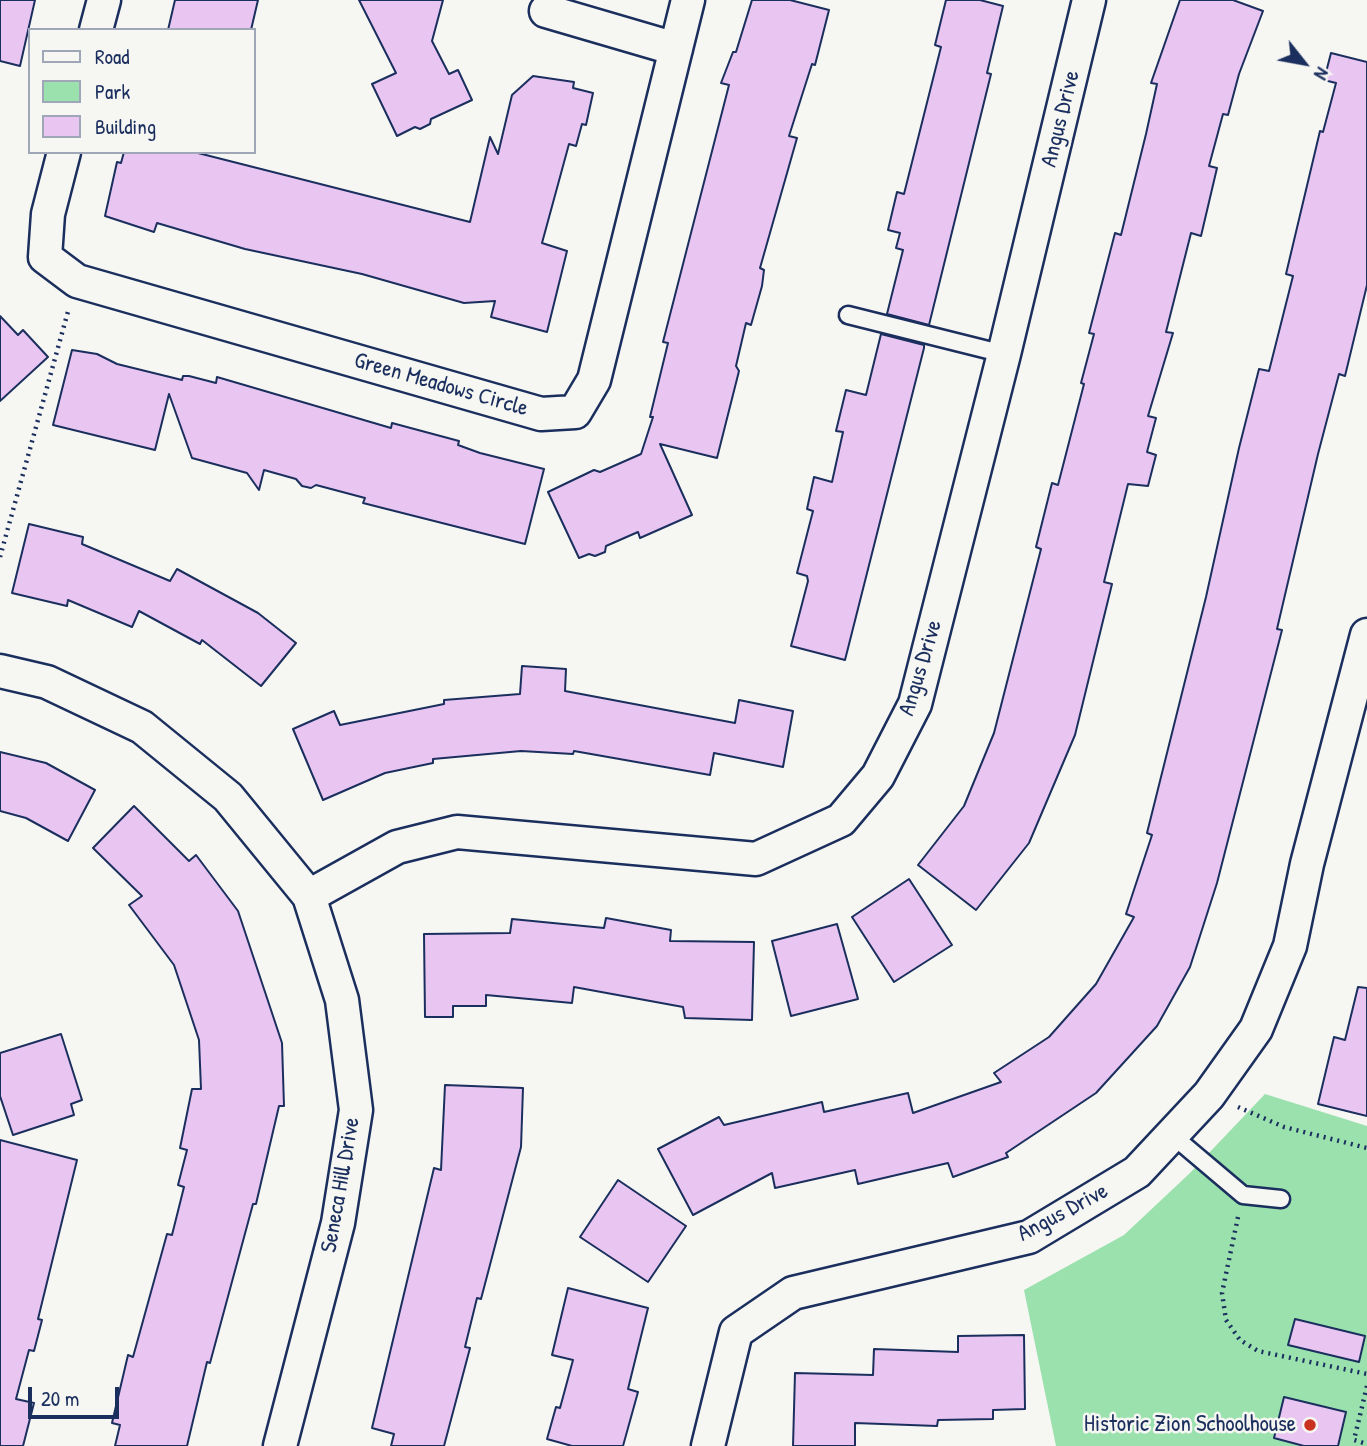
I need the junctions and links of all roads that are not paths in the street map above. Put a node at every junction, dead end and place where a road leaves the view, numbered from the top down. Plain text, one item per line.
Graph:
1 (104, 0) edge
2 (688, 0) edge
3 (1089, 0) edge
4 (546, 11) dead end
5 (97, 28) edge
6 (676, 49) junction
7 (63, 154) edge
8 (848, 315) dead end
9 (1004, 354) junction
10 (1367, 635) edge
11 (0, 671) edge
12 (309, 896) junction
13 (1172, 1135) junction
14 (1281, 1199) dead end
15 (280, 1446) edge
16 (708, 1446) edge

1 - 5 street
2 - 6 street, Green Meadows Circle
3 - 9 street, Angus Drive
4 - 6 street
6 - 7 street, Green Meadows Circle
8 - 9 lane
9 - 12 street, Angus Drive
10 - 13 street, Angus Drive
11 - 12 street, Seneca Hill Drive
12 - 15 street, Seneca Hill Drive
13 - 14 lane
13 - 16 street, Angus Drive

